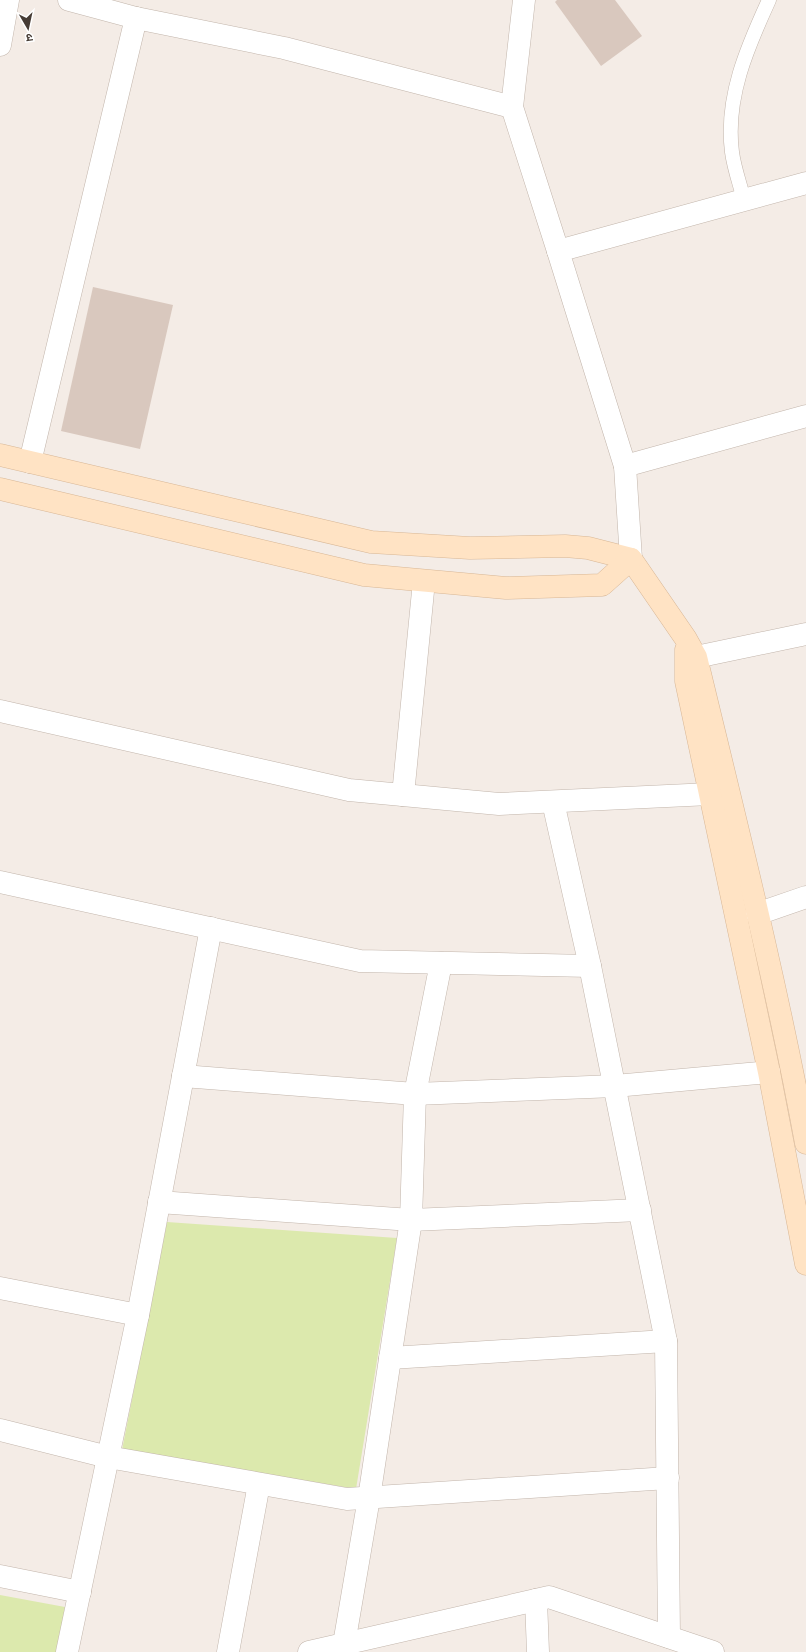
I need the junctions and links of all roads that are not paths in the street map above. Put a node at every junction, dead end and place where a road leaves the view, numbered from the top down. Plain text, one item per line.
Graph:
1 (8, 0) edge
2 (69, 0) edge
3 (524, 0) edge
4 (769, 0) edge
5 (136, 18) junction
6 (0, 45) edge
7 (512, 107) junction
8 (806, 183) edge
9 (744, 200) junction
10 (558, 251) junction
11 (806, 416) edge
12 (0, 455) edge
13 (30, 462) junction
14 (625, 466) junction
15 (0, 489) edge
16 (631, 559) junction
17 (424, 581) junction
18 (806, 634) edge
19 (691, 648) junction
20 (0, 711) edge
21 (710, 794) junction
22 (403, 795) junction
23 (552, 802) junction
24 (0, 882) edge
25 (806, 897) edge
26 (757, 914) junction
27 (211, 928) junction
28 (441, 963) junction
29 (590, 966) junction
30 (769, 1072) junction
31 (183, 1076) junction
32 (615, 1086) junction
33 (415, 1094) junction
34 (803, 1106) edge
35 (806, 1143) edge
36 (159, 1202) junction
37 (640, 1210) junction
38 (411, 1220) junction
39 (806, 1264) edge
40 (0, 1288) edge
41 (138, 1316) junction
42 (666, 1341) junction
43 (390, 1358) junction
44 (0, 1430) edge
45 (108, 1457) junction
46 (668, 1478) junction
47 (259, 1484) junction
48 (369, 1498) junction
49 (0, 1576) edge
50 (80, 1592) junction
51 (536, 1600) junction
52 (669, 1637) junction
53 (344, 1644) junction
54 (67, 1652) edge
55 (228, 1652) edge
56 (309, 1652) edge
57 (538, 1652) edge
58 (713, 1652) edge

1 - 6 street
2 - 5 street
3 - 7 street
4 - 9 lane
5 - 7 street
5 - 13 street
7 - 10 street
8 - 9 street
9 - 10 street
10 - 14 street
11 - 14 street
12 - 13 street
13 - 16 street
14 - 16 street
15 - 17 street
16 - 17 street
16 - 19 street
17 - 22 street
18 - 19 street
19 - 21 street
19 - 26 street
20 - 22 street
21 - 23 street
21 - 30 street
22 - 23 street
23 - 29 street
24 - 27 street
25 - 26 street
26 - 34 street
27 - 28 street
27 - 31 street
28 - 29 street
28 - 33 street
29 - 32 street
30 - 32 street
30 - 39 street
31 - 33 street
31 - 36 street
32 - 33 street
32 - 37 street
33 - 38 street
34 - 35 street
36 - 38 street
36 - 41 street
37 - 38 street
37 - 42 street
38 - 43 street
40 - 41 street
41 - 45 street
42 - 43 street
42 - 46 street
43 - 48 street
44 - 45 street
45 - 47 street
45 - 50 street
46 - 48 street
46 - 52 street
47 - 48 street
47 - 55 street
48 - 53 street
49 - 50 street
50 - 54 street
51 - 52 street
51 - 53 street
51 - 57 street
52 - 58 street
53 - 56 street

